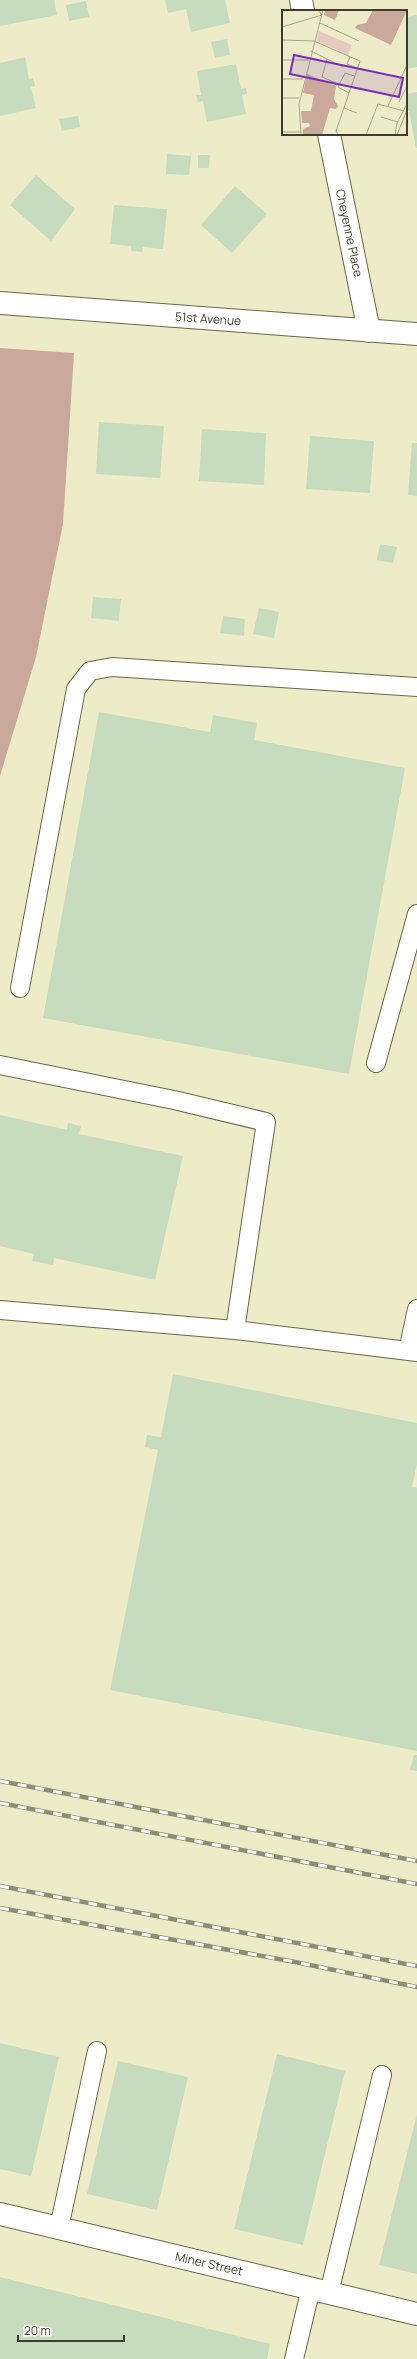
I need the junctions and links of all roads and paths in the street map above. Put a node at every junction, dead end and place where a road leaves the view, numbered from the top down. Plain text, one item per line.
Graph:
1 (301, 0) edge
2 (303, 10) edge
3 (329, 135) edge
4 (0, 303) edge
5 (369, 331) junction
6 (417, 334) edge
7 (417, 687) edge
8 (417, 914) edge
9 (20, 988) dead end
10 (376, 1062) dead end
11 (0, 1065) edge
12 (417, 1309) edge
13 (0, 1310) edge
14 (235, 1330) junction
15 (413, 1351) edge
16 (96, 2052) dead end
17 (382, 2075) dead end
18 (0, 2214) edge
19 (59, 2228) junction
20 (320, 2290) junction
21 (417, 2314) edge
22 (294, 2359) edge

1 - 2 street
3 - 5 street, Cheyenne Place
4 - 5 street, 51st Avenue
5 - 6 street, 51st Avenue
7 - 9 lane
8 - 10 lane
11 - 14 lane
12 - 15 lane
13 - 14 lane
14 - 15 lane
16 - 19 lane
17 - 20 lane
18 - 19 street, Miner Street
19 - 20 street, Miner Street
20 - 21 street, Miner Street
20 - 22 lane

